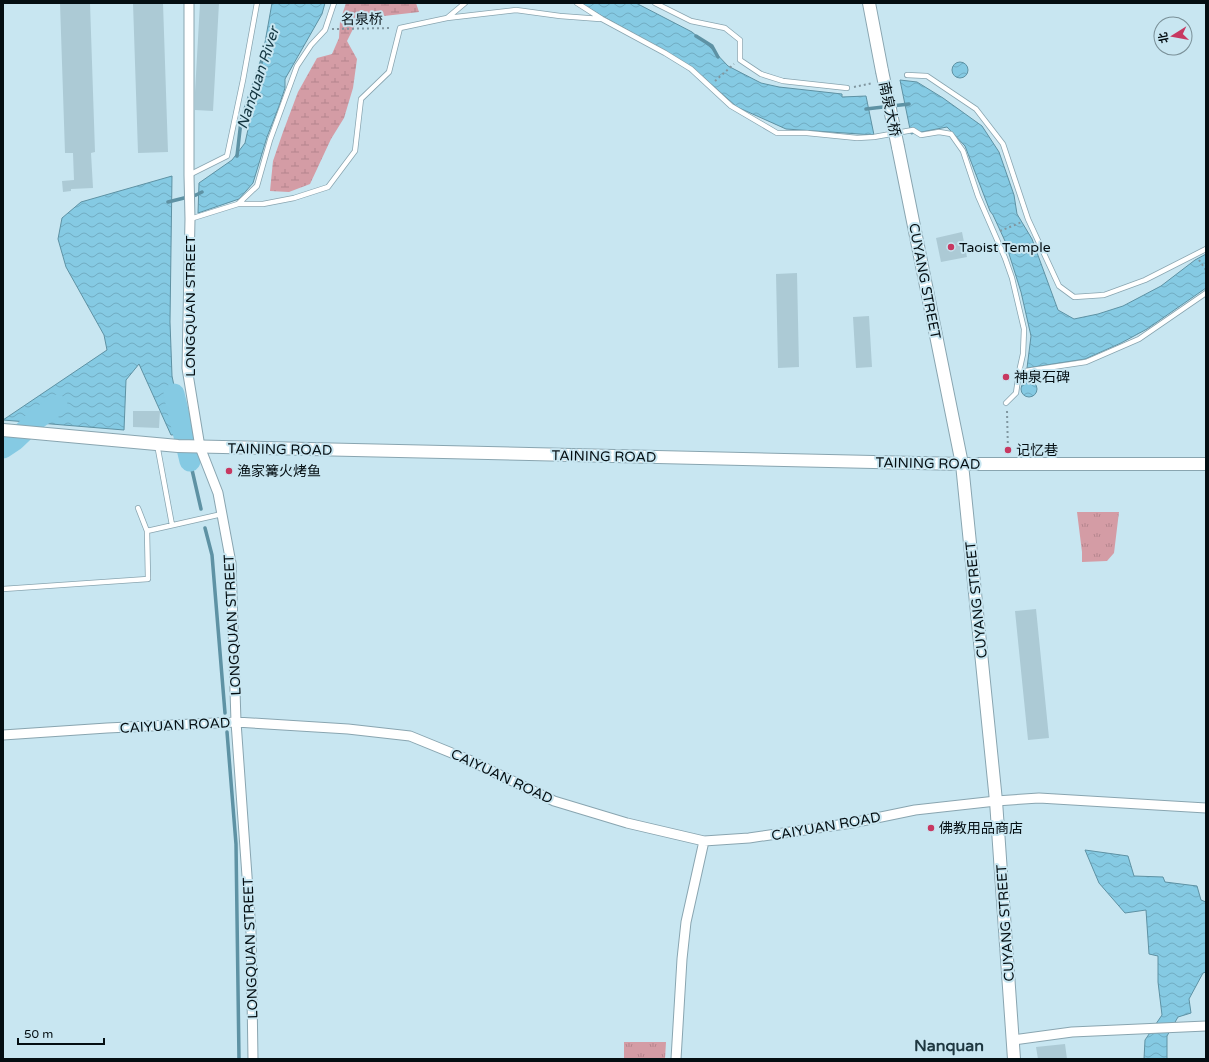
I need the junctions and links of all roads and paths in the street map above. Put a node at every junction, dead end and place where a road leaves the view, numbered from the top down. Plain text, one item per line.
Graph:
1 (189, 3) edge
2 (257, 3) edge
3 (334, 3) edge
4 (465, 3) edge
5 (577, 3) edge
6 (654, 3) edge
7 (869, 3) edge
8 (447, 18) junction
9 (602, 19) junction
10 (400, 28) junction
11 (325, 30) junction
12 (740, 60) junction
13 (907, 75) dead end
14 (883, 76) junction
15 (709, 86) junction
16 (847, 88) joint
17 (898, 147) joint
18 (189, 175) junction
19 (238, 204) junction
20 (190, 219) junction
21 (1028, 219) junction
22 (994, 234) junction
23 (1206, 249) edge
24 (1195, 254) junction
25 (1206, 270) edge
26 (1206, 293) edge
27 (1019, 372) junction
28 (1006, 404) dead end
29 (1008, 416) dead end
30 (3, 430) edge
31 (157, 444) junction
32 (200, 447) junction
33 (962, 464) junction
34 (1008, 464) junction
35 (1206, 464) edge
36 (138, 508) dead end
37 (222, 514) junction
38 (172, 525) junction
39 (146, 531) junction
40 (3, 589) edge
41 (236, 722) junction
42 (3, 735) edge
43 (996, 801) junction
44 (1206, 808) edge
45 (704, 841) junction
46 (1206, 1026) edge
47 (1013, 1040) junction
48 (253, 1059) edge
49 (676, 1059) edge
50 (1014, 1059) edge

1 - 18 street, LONGQUAN STREET
2 - 18 lane
3 - 11 lane
4 - 8 lane
5 - 9 lane
6 - 12 lane
7 - 14 street
8 - 9 lane
8 - 10 lane
9 - 15 lane
10 - 11 path, 名泉桥
10 - 19 lane
11 - 19 lane
12 - 15 path
12 - 16 lane
13 - 21 lane
14 - 16 path
14 - 17 street, 南泉大桥, bridge
15 - 22 lane
17 - 33 street, CUYANG STREET
18 - 20 street, LONGQUAN STREET
19 - 20 lane
20 - 32 street, LONGQUAN STREET
21 - 22 path
21 - 24 lane
22 - 27 lane
23 - 24 lane
24 - 25 path
26 - 27 lane
27 - 28 lane
29 - 34 path
30 - 31 street, TAINING ROAD
31 - 32 street, TAINING ROAD
31 - 38 lane
32 - 33 street, TAINING ROAD
32 - 37 street, LONGQUAN STREET
33 - 34 street, TAINING ROAD
33 - 43 street, CUYANG STREET
34 - 35 street, TAINING ROAD
36 - 39 lane
37 - 38 lane
37 - 41 street, LONGQUAN STREET
38 - 39 lane
39 - 40 lane
41 - 42 street, CAIYUAN ROAD
41 - 45 street, CAIYUAN ROAD
41 - 48 street, LONGQUAN STREET
43 - 44 street, CAIYUAN ROAD
43 - 45 street, CAIYUAN ROAD
43 - 47 street, CUYANG STREET
45 - 49 street
46 - 47 street
47 - 50 street, CUYANG STREET

